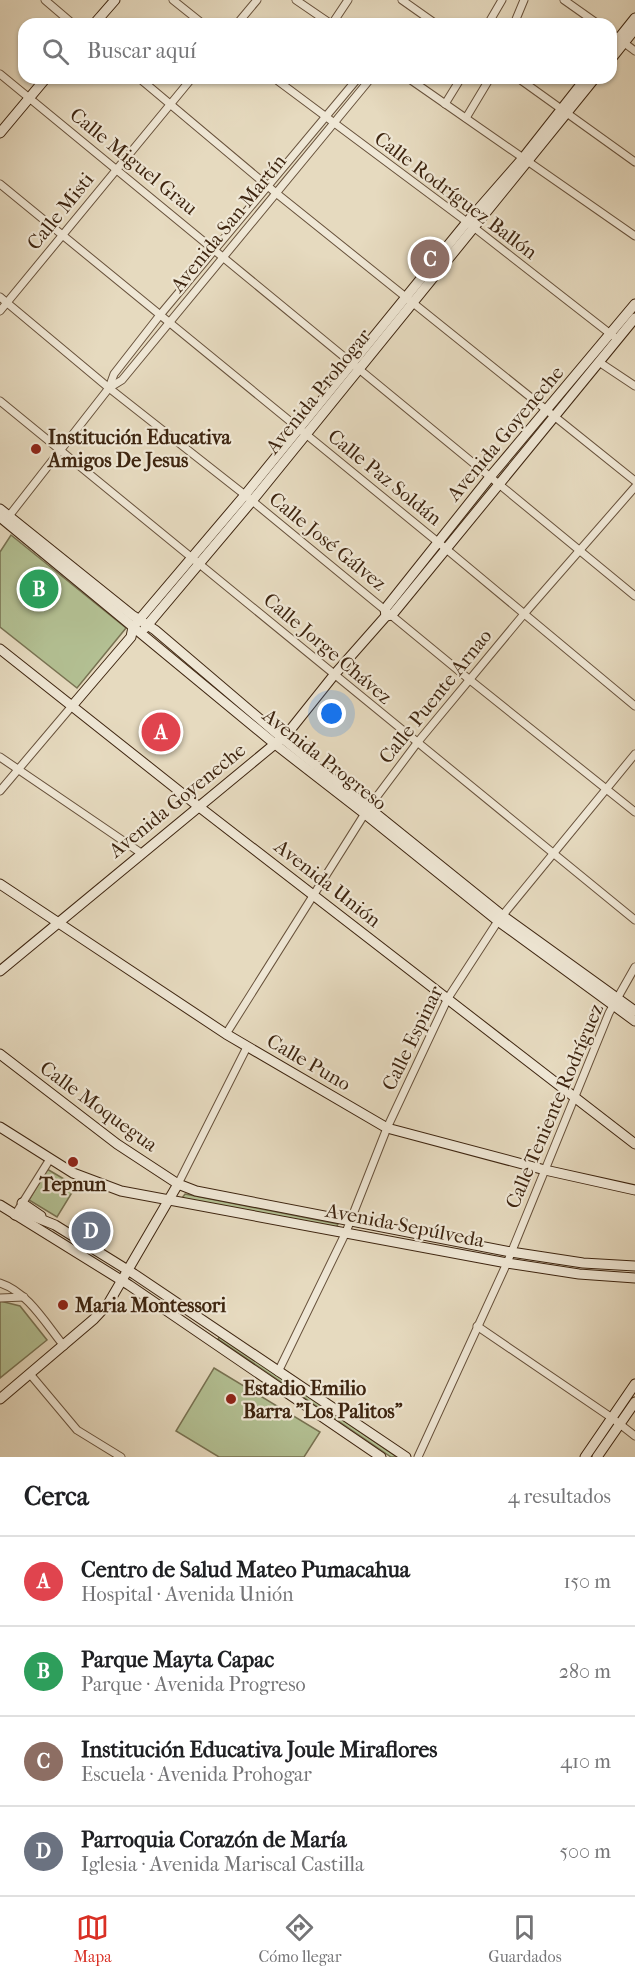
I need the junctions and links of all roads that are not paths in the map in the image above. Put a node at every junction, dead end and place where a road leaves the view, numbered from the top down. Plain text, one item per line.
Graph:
1 (45, 0) edge
2 (115, 0) edge
3 (173, 0) edge
4 (258, 0) edge
5 (296, 0) edge
6 (348, 0) edge
7 (402, 0) edge
8 (502, 0) edge
9 (524, 0) edge
10 (564, 0) edge
11 (67, 18) edge
12 (99, 18) edge
13 (196, 18) edge
14 (242, 18) edge
15 (323, 18) edge
16 (336, 18) edge
17 (428, 18) edge
18 (492, 18) edge
19 (516, 18) edge
20 (590, 18) edge
21 (635, 18) edge
22 (635, 29) edge
23 (618, 38) edge
24 (635, 51) edge
25 (0, 74) edge
26 (41, 84) edge
27 (146, 84) edge
28 (187, 84) edge
29 (282, 84) edge
30 (353, 84) edge
31 (366, 84) edge
32 (417, 84) edge
33 (457, 84) edge
34 (486, 84) edge
35 (526, 84) edge
36 (582, 84) edge
37 (589, 84) edge
38 (29, 97) junction
39 (170, 104) junction
40 (445, 104) junction
41 (564, 111) junction
42 (326, 117) junction
43 (466, 118) junction
44 (334, 123) junction
45 (0, 133) edge
46 (526, 160) junction
47 (635, 162) edge
48 (117, 168) junction
49 (0, 184) edge
50 (268, 186) junction
51 (276, 193) junction
52 (470, 225) junction
53 (62, 235) junction
54 (635, 236) edge
55 (215, 250) junction
56 (224, 257) junction
57 (0, 297) edge
58 (410, 298) junction
59 (7, 302) junction
60 (635, 304) edge
61 (0, 310) edge
62 (160, 315) junction
63 (635, 318) edge
64 (169, 323) junction
65 (614, 337) junction
66 (599, 362) junction
67 (356, 365) junction
68 (635, 386) edge
69 (109, 388) junction
70 (0, 401) edge
71 (550, 414) junction
72 (302, 430) junction
73 (60, 450) junction
74 (490, 477) junction
75 (635, 481) edge
76 (499, 484) junction
77 (635, 487) edge
78 (248, 498) junction
79 (0, 509) edge
80 (4, 521) edge
81 (443, 546) junction
82 (580, 551) junction
83 (196, 560) junction
84 (635, 596) edge
85 (388, 613) junction
86 (524, 614) junction
87 (138, 628) junction
88 (0, 649) edge
89 (334, 675) junction
90 (470, 680) junction
91 (72, 706) junction
92 (635, 706) edge
93 (278, 741) junction
94 (417, 743) junction
95 (635, 754) edge
96 (0, 757) edge
97 (18, 769) junction
98 (608, 789) junction
99 (0, 791) edge
100 (198, 806) junction
101 (367, 810) junction
102 (635, 812) edge
103 (141, 853) junction
104 (555, 854) junction
105 (0, 884) edge
106 (314, 895) junction
107 (501, 918) junction
108 (635, 920) edge
109 (57, 922) junction
110 (635, 968) edge
111 (0, 971) edge
112 (447, 998) junction
113 (615, 1001) junction
114 (635, 1011) edge
115 (635, 1021) edge
116 (226, 1034) junction
117 (247, 1047) junction
118 (0, 1054) edge
119 (574, 1098) junction
120 (0, 1127) edge
121 (387, 1128) junction
122 (635, 1144) edge
123 (50, 1159) junction
124 (545, 1170) junction
125 (178, 1184) junction
126 (635, 1190) edge
127 (170, 1200) junction
128 (22, 1203) junction
129 (0, 1205) edge
130 (15, 1215) junction
131 (350, 1221) junction
132 (55, 1226) junction
133 (346, 1232) junction
134 (452, 1241) junction
135 (449, 1252) junction
136 (511, 1252) junction
137 (507, 1263) junction
138 (635, 1266) edge
139 (127, 1270) junction
140 (635, 1278) edge
141 (122, 1280) junction
142 (0, 1283) edge
143 (24, 1297) junction
144 (0, 1298) edge
145 (203, 1321) junction
146 (477, 1326) junction
147 (195, 1329) junction
148 (221, 1333) junction
149 (213, 1341) junction
150 (64, 1346) junction
151 (278, 1372) junction
152 (30, 1374) junction
153 (635, 1384) edge
154 (0, 1400) edge
155 (635, 1402) edge
156 (612, 1418) junction
157 (620, 1425) junction
158 (635, 1436) edge
159 (121, 1457) edge
160 (381, 1457) edge
161 (406, 1457) edge
162 (418, 1457) edge
163 (585, 1457) edge
164 (597, 1457) edge

1 - 11 street
2 - 12 street
3 - 13 street
4 - 14 street
5 - 15 street
6 - 16 street
7 - 17 street
8 - 18 street
9 - 19 street
10 - 20 street
21 - 23 street
22 - 23 street
23 - 24 street
25 - 38 street, Calle Miguel Grau
26 - 38 street
27 - 39 street
28 - 39 street, Calle Misti
29 - 42 street, Calle Rodríguez Ballón
30 - 42 street, Avenida San Martín
31 - 44 street, Avenida San Martín
32 - 40 street
33 - 40 street
34 - 43 street
35 - 41 street
36 - 41 street
37 - 41 street
38 - 45 street
38 - 48 street, Calle Miguel Grau
39 - 48 street, Calle Misti
39 - 50 street
40 - 43 street
41 - 46 street, Avenida Prohogar
41 - 47 street
42 - 44 street, Calle Rodríguez Ballón
42 - 50 street, Avenida San Martín
43 - 46 street
44 - 51 street, Avenida San Martín
44 - 52 street, Calle Rodríguez Ballón
46 - 52 street, Avenida Prohogar
46 - 54 street
48 - 53 street, Calle Misti
48 - 55 street, Calle Miguel Grau
49 - 53 street, Calle Paz Soldán
50 - 51 street
50 - 55 street, Avenida San Martín
51 - 56 street, Avenida San Martín
51 - 58 street
52 - 58 street, Avenida Prohogar
52 - 65 street, Calle Rodríguez Ballón
53 - 59 street, Calle Misti
53 - 62 street, Calle Paz Soldán
55 - 56 street, Calle Miguel Grau
55 - 62 street, Avenida San Martín
56 - 64 street, Avenida San Martín
56 - 67 street, Calle Miguel Grau
57 - 59 street, Calle José Gálvez
58 - 67 street, Avenida Prohogar
58 - 71 street
59 - 61 street, Calle Misti
59 - 69 street, Calle José Gálvez
60 - 65 street, Avenida Goyeneche
62 - 64 street, Calle Paz Soldán
62 - 69 street, Avenida San Martín
63 - 65 street, Avenida Goyeneche
64 - 69 street, Avenida San Martín
64 - 72 street, Calle Paz Soldán
65 - 66 street, Avenida Goyeneche
65 - 71 street, Avenida Goyeneche
66 - 68 street
66 - 71 street, Avenida Goyeneche
67 - 72 street, Avenida Prohogar
67 - 74 street, Calle Miguel Grau
69 - 73 street, Avenida San Martín
69 - 78 street, Calle José Gálvez
70 - 73 street, Calle Jorge Chávez
71 - 74 street, Avenida Goyeneche
71 - 75 street
71 - 76 street, Avenida Goyeneche
72 - 78 street, Avenida Prohogar
72 - 81 street, Calle Paz Soldán
73 - 80 street, Avenida San Martín
73 - 83 street, Calle Jorge Chávez
74 - 76 street, Calle Miguel Grau
74 - 81 street, Avenida Goyeneche
76 - 81 street, Avenida Goyeneche
76 - 82 street, Calle Miguel Grau
77 - 82 street, Calle Puente Arnao
78 - 83 street, Avenida Prohogar
78 - 85 street, Calle José Gálvez
79 - 80 street, Avenida Progreso
80 - 87 street, Avenida Progreso
81 - 85 street, Avenida Goyeneche
81 - 86 street, Calle Paz Soldán
82 - 84 street, Calle Miguel Grau
82 - 86 street, Calle Puente Arnao
83 - 87 street, Avenida Prohogar
83 - 89 street, Calle Jorge Chávez
85 - 89 street, Avenida Goyeneche
85 - 90 street, Calle José Gálvez
86 - 90 street, Calle Puente Arnao
86 - 92 street, Calle Paz Soldán
87 - 91 street, Avenida Prohogar
87 - 93 street, Avenida Progreso
88 - 91 street, Avenida Unión
89 - 93 street, Avenida Goyeneche
89 - 94 street, Calle Jorge Chávez
90 - 94 street, Calle Puente Arnao
90 - 98 street, Calle José Gálvez
91 - 97 street, Avenida Prohogar
91 - 100 street, Avenida Unión
93 - 100 street, Avenida Goyeneche
93 - 101 street, Avenida Progreso
94 - 101 street, Calle Puente Arnao
94 - 104 street, Calle Jorge Chávez
95 - 98 street, Calle Espinar
96 - 97 street
97 - 99 street, Avenida Prohogar
97 - 103 street
98 - 102 street, Calle José Gálvez
98 - 104 street, Calle Espinar
100 - 103 street, Avenida Goyeneche
100 - 106 street, Avenida Unión
101 - 106 street, Calle Puente Arnao
101 - 107 street, Avenida Progreso
103 - 109 street, Avenida Goyeneche
104 - 107 street, Calle Espinar
104 - 108 street, Calle Jorge Chávez
105 - 109 street, Calle Puno
106 - 112 street, Avenida Unión
106 - 116 street, Calle Puente Arnao
107 - 112 street, Calle Espinar
107 - 113 street, Avenida Progreso
109 - 111 street, Avenida Goyeneche
109 - 116 street, Calle Puno
110 - 113 street, Calle Teniente Rodríguez
112 - 119 street, Avenida Unión
112 - 121 street, Calle Espinar
113 - 114 street, Avenida Progreso
113 - 115 street, Avenida Progreso
113 - 119 street, Calle Teniente Rodríguez
116 - 117 street, Calle Puno
117 - 121 street, Calle Puno
117 - 125 street
118 - 125 street, Calle Moquegua
119 - 122 street, Avenida Unión
119 - 124 street, Calle Teniente Rodríguez
120 - 123 street, Avenida Sepúlveda
121 - 124 street, Calle Puno
121 - 131 street, Calle Espinar
123 - 127 street, Avenida Sepúlveda
123 - 128 street
124 - 126 street, Calle Puno
124 - 136 street, Calle Teniente Rodríguez
125 - 127 street
125 - 131 street, Avenida Sepúlveda
127 - 133 street, Avenida Sepúlveda
127 - 139 street
128 - 130 street
128 - 132 street
129 - 130 street
130 - 132 street
130 - 141 street
131 - 133 street, Calle Espinar
131 - 134 street, Avenida Sepúlveda
132 - 139 street
133 - 135 street, Avenida Sepúlveda
133 - 151 street, Calle Espinar
134 - 135 street
134 - 136 street, Avenida Sepúlveda
135 - 137 street, Avenida Sepúlveda
136 - 137 street, Calle Teniente Rodríguez
136 - 138 street, Avenida Sepúlveda
137 - 140 street, Avenida Sepúlveda
137 - 146 street, Calle Teniente Rodríguez
139 - 141 street
139 - 145 street
141 - 147 street
141 - 150 street
142 - 143 street
143 - 144 street
143 - 150 street
145 - 147 street
145 - 148 street
146 - 156 street
146 - 162 street, Calle Teniente Rodríguez
147 - 149 street
148 - 149 street
148 - 151 street
149 - 160 street
150 - 152 street
151 - 161 street
152 - 154 street
152 - 159 street
153 - 156 street
155 - 157 street
156 - 157 street
156 - 163 street
157 - 158 street
157 - 164 street

